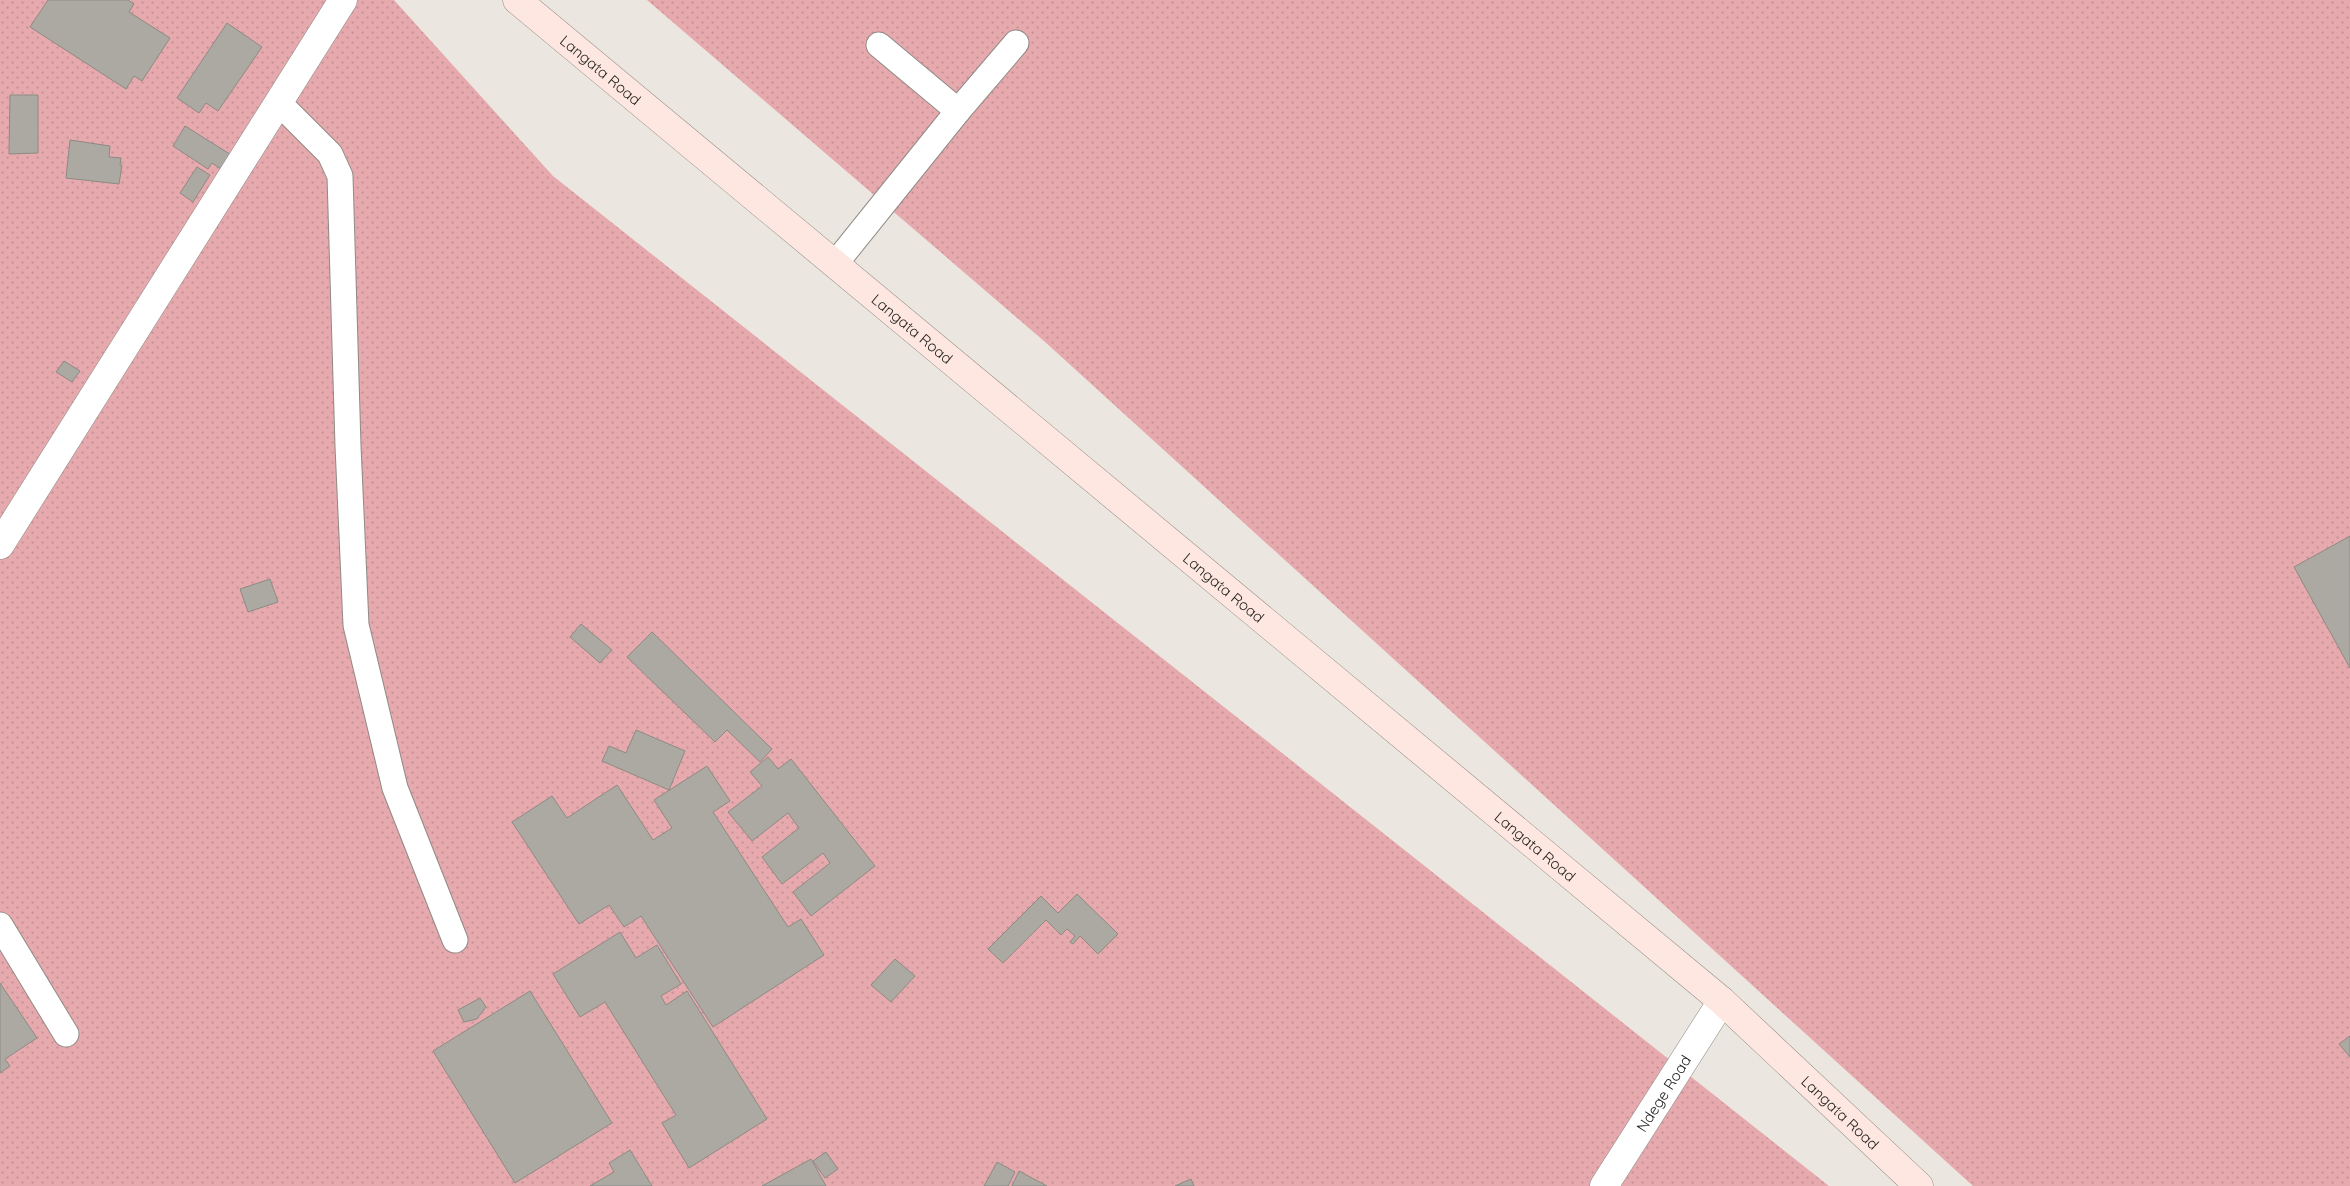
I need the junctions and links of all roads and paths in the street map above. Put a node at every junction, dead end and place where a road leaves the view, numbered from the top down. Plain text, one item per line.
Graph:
1 (343, 0) edge
2 (517, 0) edge
3 (1016, 44) dead end
4 (879, 45) dead end
5 (278, 102) junction
6 (958, 111) junction
7 (835, 264) junction
8 (0, 545) edge
9 (0, 925) edge
10 (455, 940) dead end
11 (1722, 1001) junction
12 (66, 1034) dead end
13 (1604, 1186) edge
14 (1919, 1186) edge

1 - 5 street
2 - 7 main road, Langata Road
3 - 6 lane
4 - 6 lane
5 - 8 street
5 - 10 lane
6 - 7 lane
7 - 11 main road, Langata Road
9 - 12 lane
11 - 13 street, Ndege Road
11 - 14 main road, Langata Road

